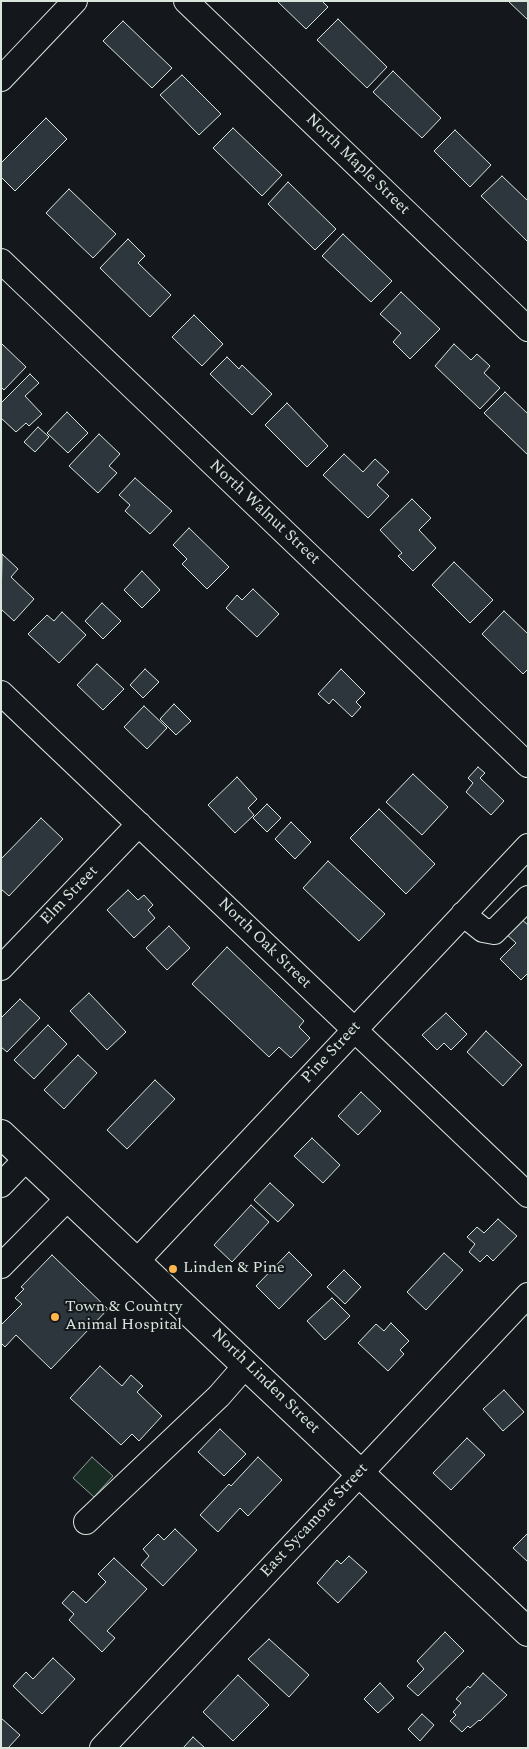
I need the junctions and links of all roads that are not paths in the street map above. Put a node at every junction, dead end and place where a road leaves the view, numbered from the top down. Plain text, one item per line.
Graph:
1 (75, 1) edge
2 (186, 1) edge
3 (1, 79) edge
4 (1, 261) edge
5 (528, 329) edge
6 (1, 693) edge
7 (528, 765) edge
8 (138, 824) junction
9 (526, 850) edge
10 (528, 898) edge
11 (463, 914) junction
12 (1, 968) edge
13 (353, 1029) junction
14 (1, 1134) edge
15 (27, 1158) junction
16 (1, 1185) edge
17 (528, 1195) edge
18 (69, 1197) junction
19 (137, 1261) junction
20 (1, 1266) edge
21 (528, 1295) edge
22 (246, 1365) junction
23 (360, 1473) junction
24 (86, 1522) dead end
25 (528, 1632) edge
26 (102, 1748) edge

1 - 3 street
2 - 5 street, North Maple Street
4 - 7 street, North Walnut Street
6 - 8 street, North Oak Street
8 - 12 street, Elm Street
8 - 13 street, North Oak Street
9 - 11 street, Pine Street
10 - 11 street
11 - 13 street, Pine Street
13 - 17 street, North Oak Street
13 - 19 street, Pine Street
14 - 15 main road, North Linden Street
15 - 16 street
15 - 18 main road, North Linden Street
18 - 19 main road, North Linden Street
18 - 20 street
19 - 22 main road, North Linden Street
21 - 23 street, East Sycamore Street
22 - 23 main road, North Linden Street
22 - 24 street
23 - 25 main road, North Linden Street
23 - 26 street, East Sycamore Street

